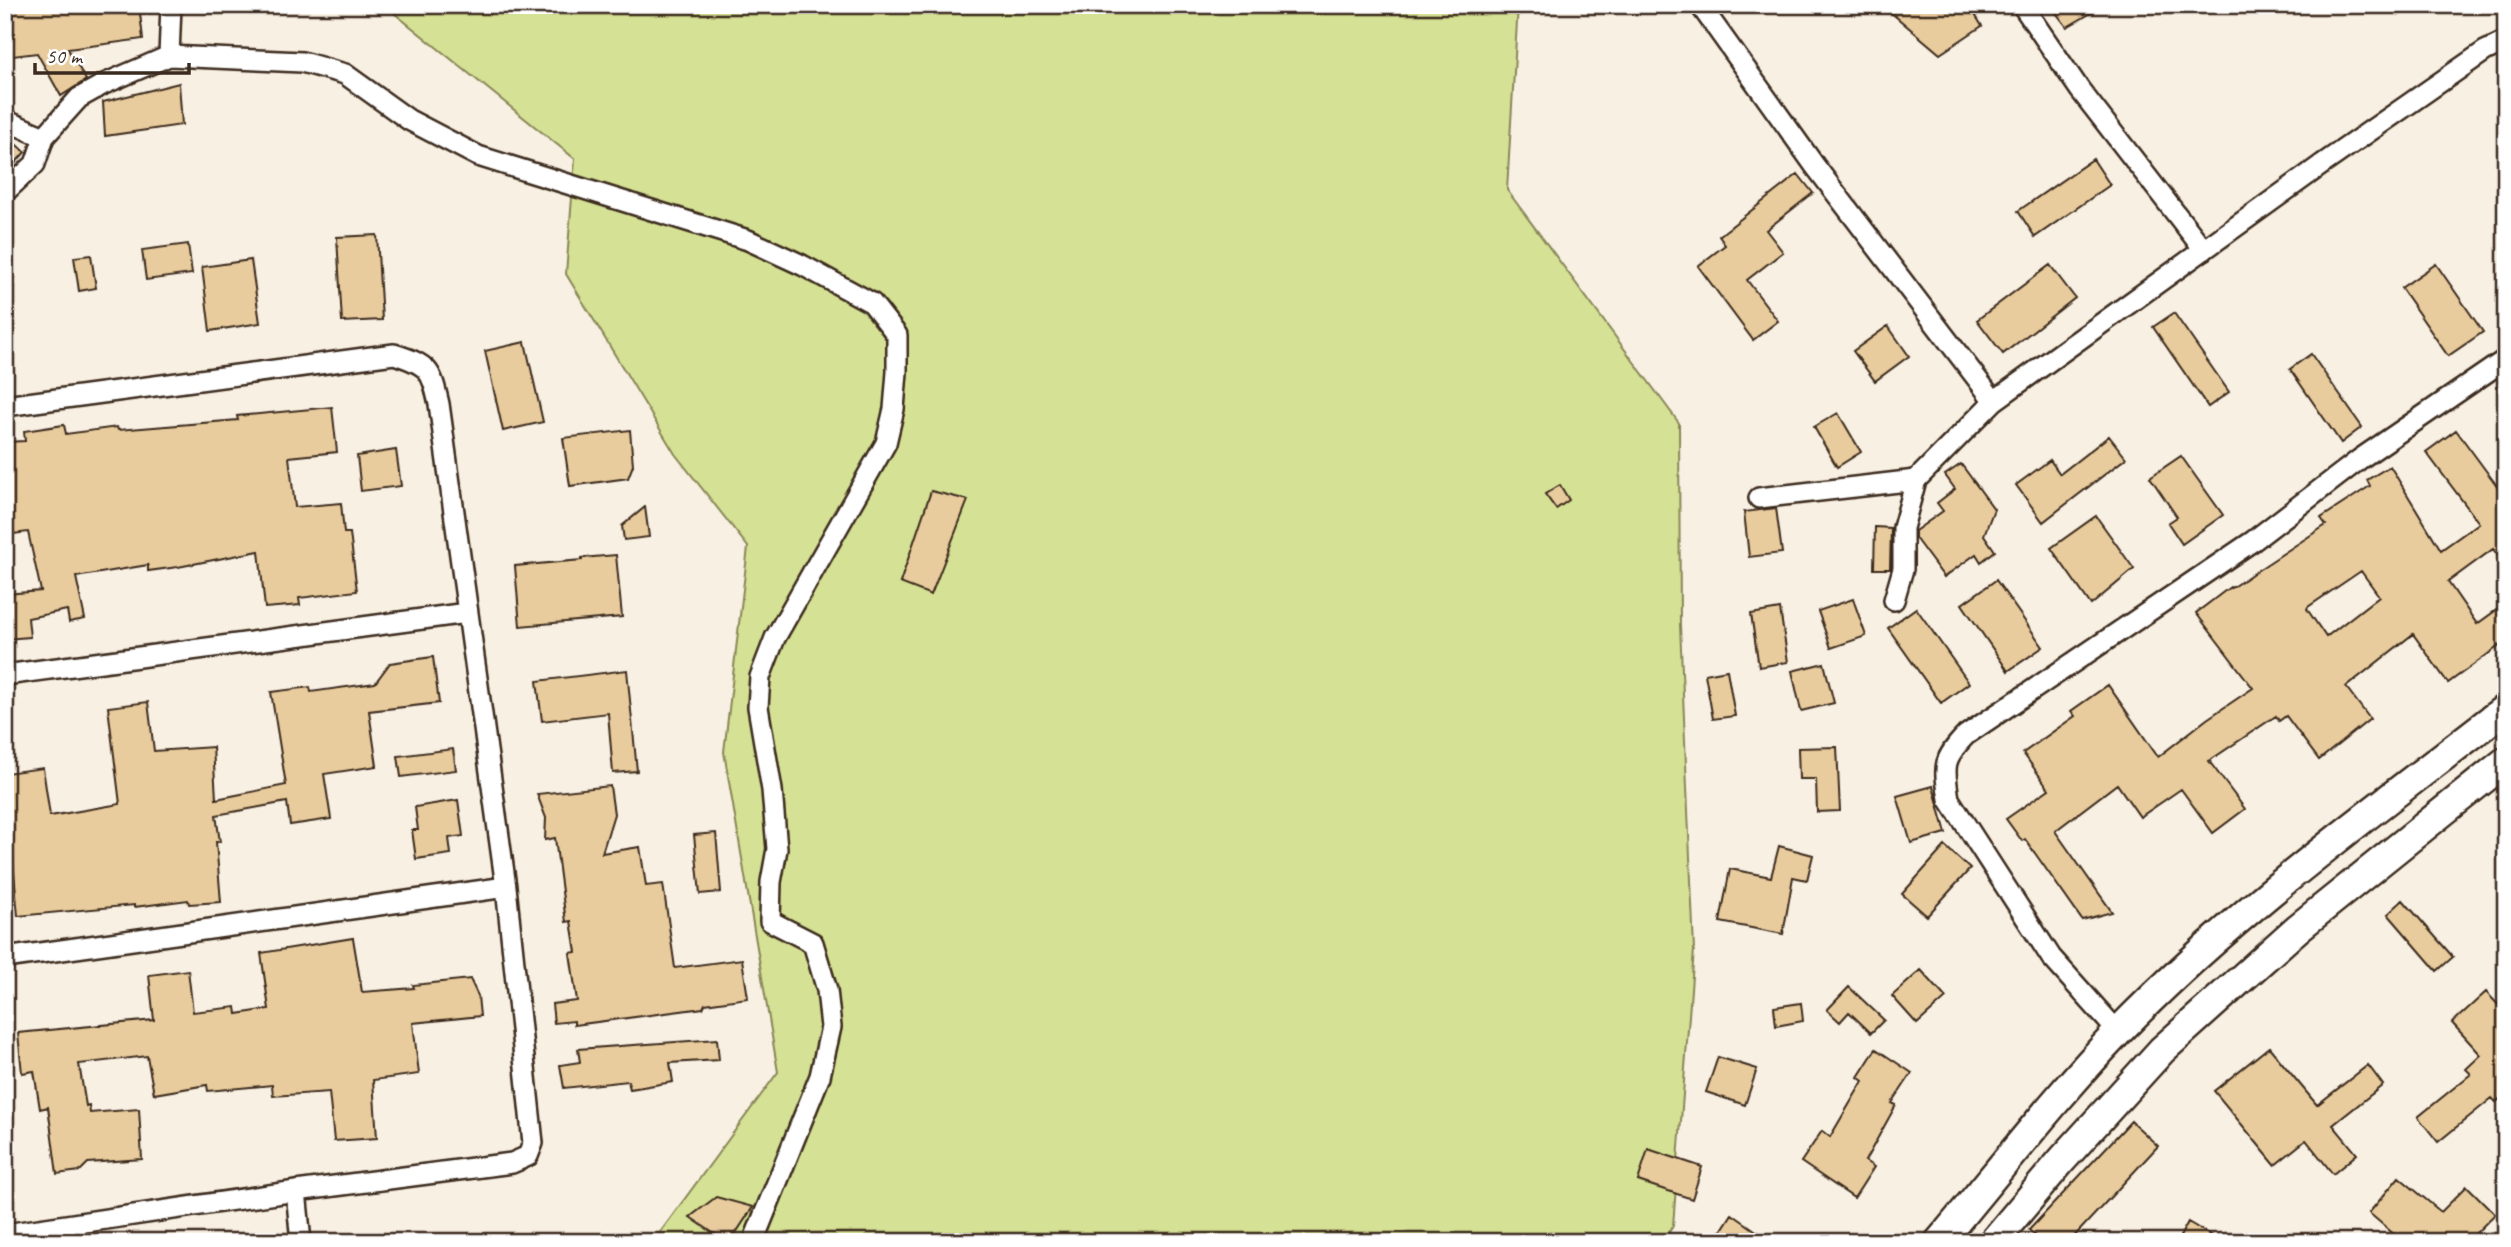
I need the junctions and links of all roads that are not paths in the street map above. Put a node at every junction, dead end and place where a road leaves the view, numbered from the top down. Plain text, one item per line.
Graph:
1 (171, 5) edge
2 (1700, 5) edge
3 (2022, 5) edge
4 (2506, 41) edge
5 (169, 56) junction
6 (5, 120) edge
7 (44, 136) junction
8 (5, 192) edge
9 (2204, 250) junction
10 (2506, 359) edge
11 (1994, 401) junction
12 (5, 407) edge
13 (1916, 480) junction
14 (1759, 498) dead end
15 (1894, 600) dead end
16 (467, 613) junction
17 (5, 675) edge
18 (2506, 708) edge
19 (2506, 761) edge
20 (506, 887) junction
21 (5, 958) edge
22 (2118, 1032) junction
23 (296, 1191) junction
24 (5, 1234) edge
25 (301, 1242) edge
26 (753, 1242) edge
27 (1939, 1242) edge
28 (1993, 1242) edge

1 - 5 street
2 - 11 street
3 - 9 street
4 - 9 street
5 - 7 street
5 - 26 street
6 - 7 street
7 - 8 street
9 - 11 street
10 - 22 street
11 - 13 street
12 - 16 street
13 - 14 street
13 - 15 street
16 - 17 street
16 - 20 street
18 - 22 street
19 - 28 street
20 - 21 street
20 - 23 street
22 - 27 street
23 - 24 street
23 - 25 street

